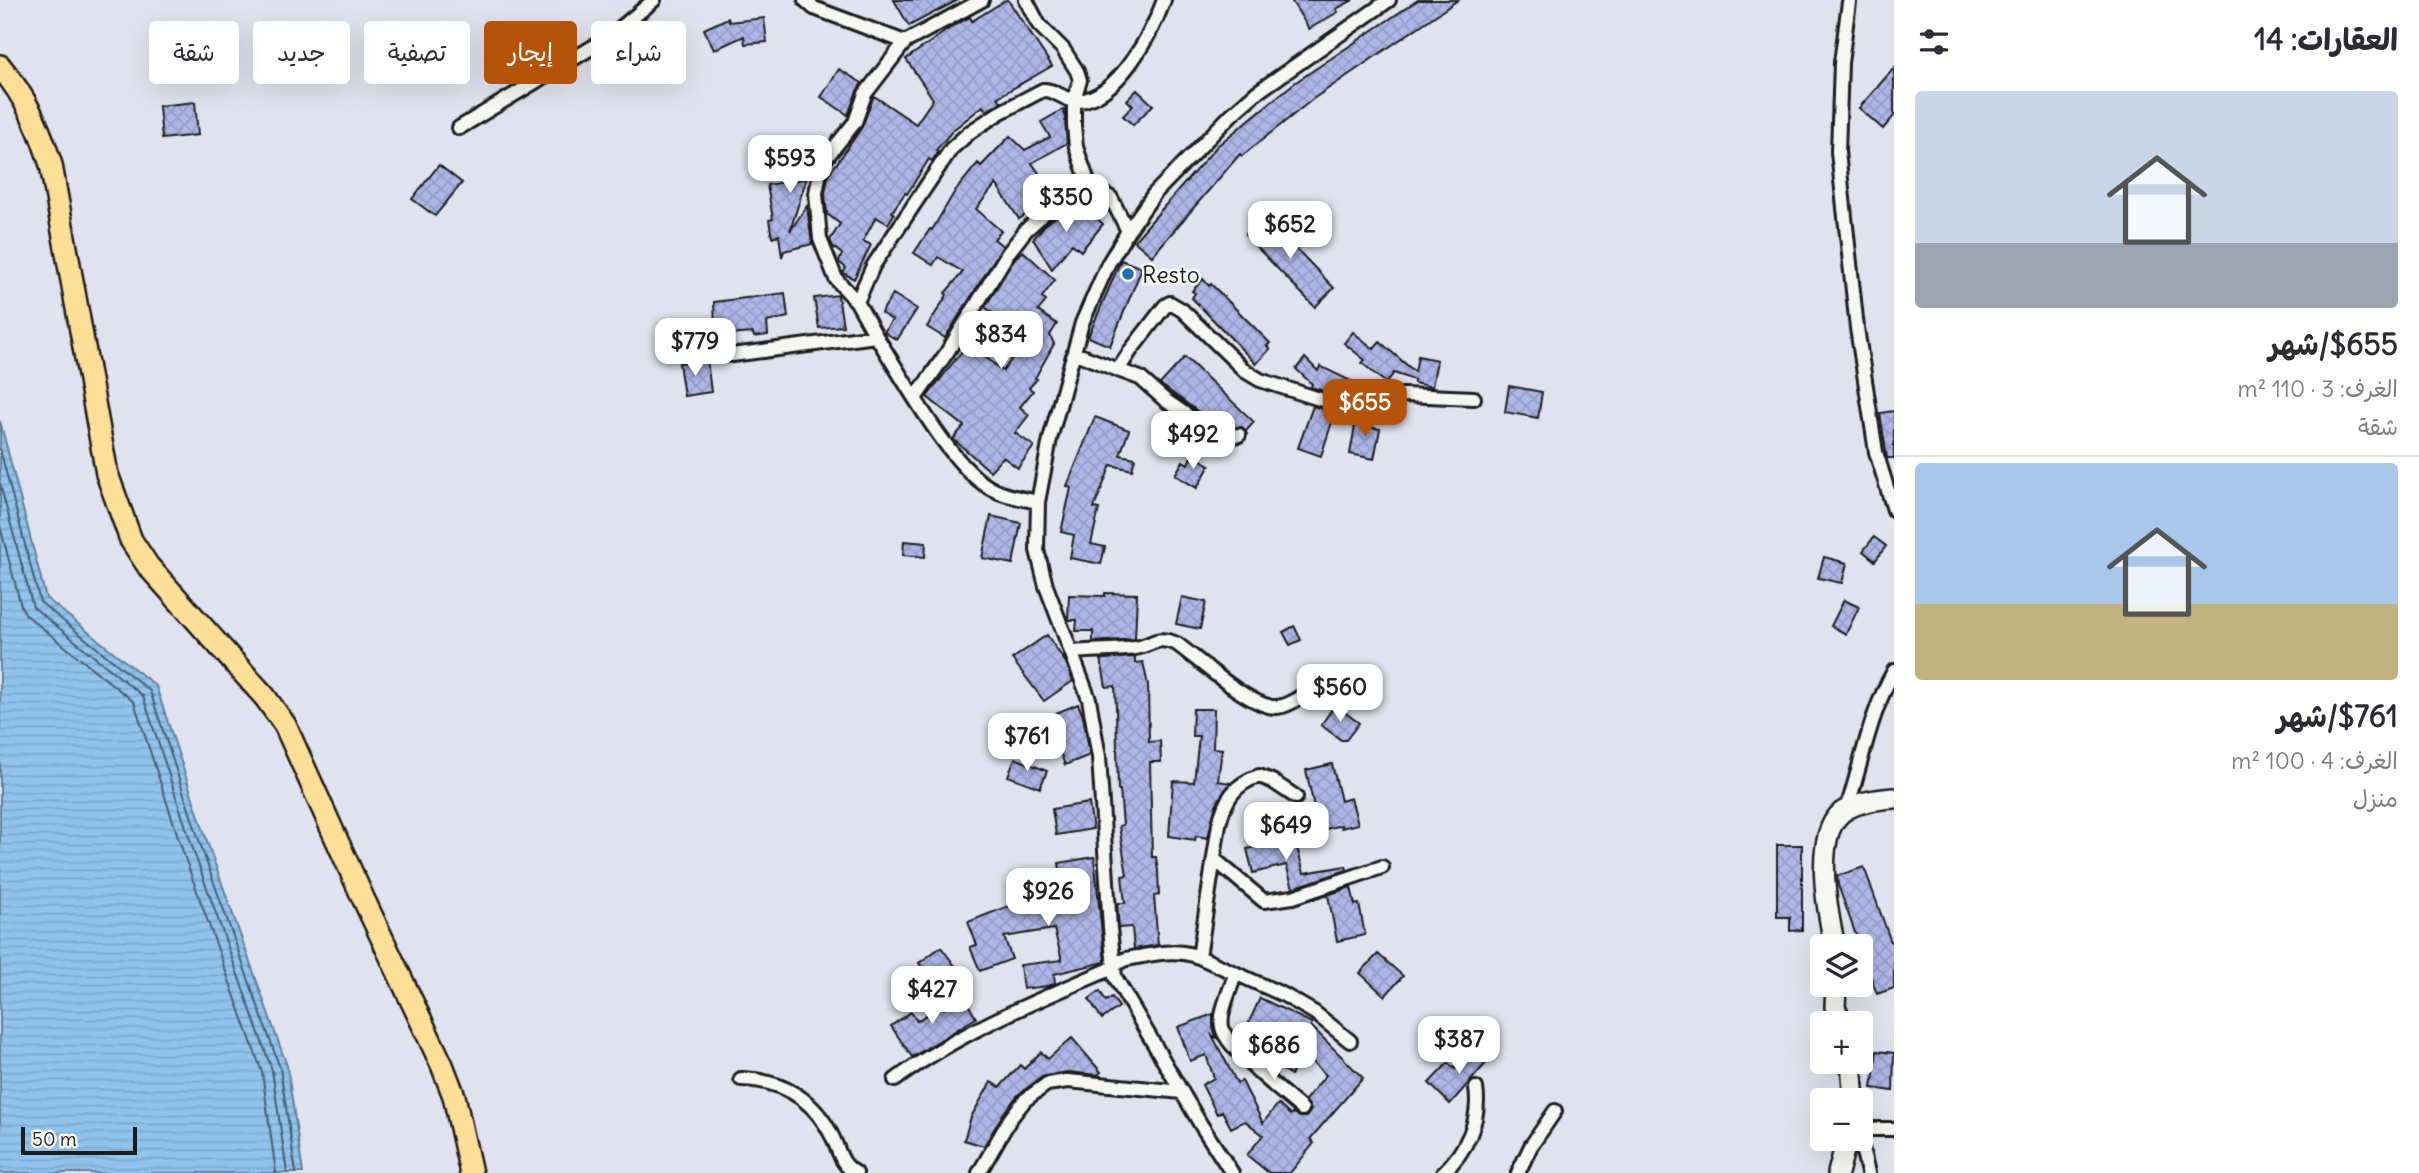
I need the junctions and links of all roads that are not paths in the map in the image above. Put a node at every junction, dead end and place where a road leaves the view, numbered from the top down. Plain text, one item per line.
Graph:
1 (654, 0) edge
2 (805, 0) edge
3 (982, 0) edge
4 (1026, 0) edge
5 (1164, 0) edge
6 (1389, 0) edge
7 (1846, 1) edge
8 (905, 42) junction
9 (0, 66) edge
10 (1074, 102) junction
11 (459, 128) dead end
12 (1089, 185) junction
13 (1128, 231) junction
14 (857, 302) junction
15 (876, 336) junction
16 (1075, 353) junction
17 (732, 355) dead end
18 (1118, 370) junction
19 (916, 397) junction
20 (1474, 398) dead end
21 (1238, 435) dead end
22 (1038, 502) junction
23 (1894, 510) edge
24 (1073, 652) junction
25 (1894, 671) edge
26 (1306, 693) dead end
27 (1296, 797) dead end
28 (1894, 798) edge
29 (1847, 808) junction
30 (1214, 859) junction
31 (1382, 867) dead end
32 (1833, 934) edge
33 (1199, 957) junction
34 (1113, 968) junction
35 (1235, 974) junction
36 (1350, 1041) dead end
37 (741, 1079) dead end
38 (895, 1080) dead end
39 (1476, 1088) dead end
40 (1182, 1092) junction
41 (1302, 1109) dead end
42 (1555, 1111) dead end
43 (1873, 1129) edge
44 (1894, 1129) edge
45 (1844, 1151) edge
46 (1863, 1151) edge
47 (471, 1173) edge
48 (856, 1173) edge
49 (979, 1173) edge
50 (1232, 1173) edge
51 (1443, 1173) edge
52 (1518, 1173) edge
53 (1838, 1173) edge
54 (1868, 1173) edge

1 - 11 street
2 - 8 street
3 - 8 street
4 - 10 street
5 - 10 street
6 - 13 street
7 - 23 street
8 - 14 street
9 - 47 main road
10 - 12 street
10 - 14 street
12 - 13 street
12 - 19 street
13 - 16 street
14 - 15 street
15 - 17 street
15 - 19 street
16 - 18 street
16 - 22 street
18 - 20 street
18 - 21 street
19 - 22 street
22 - 24 street
24 - 26 street
24 - 34 street
25 - 29 street
27 - 30 street
28 - 29 main road
29 - 32 main road
30 - 31 street
30 - 33 street
33 - 34 street
33 - 35 street
34 - 38 street
34 - 40 street
35 - 36 street
35 - 41 street
37 - 48 street
39 - 51 street
40 - 49 street
40 - 50 street
42 - 52 street
43 - 44 street
45 - 53 main road
46 - 54 street

